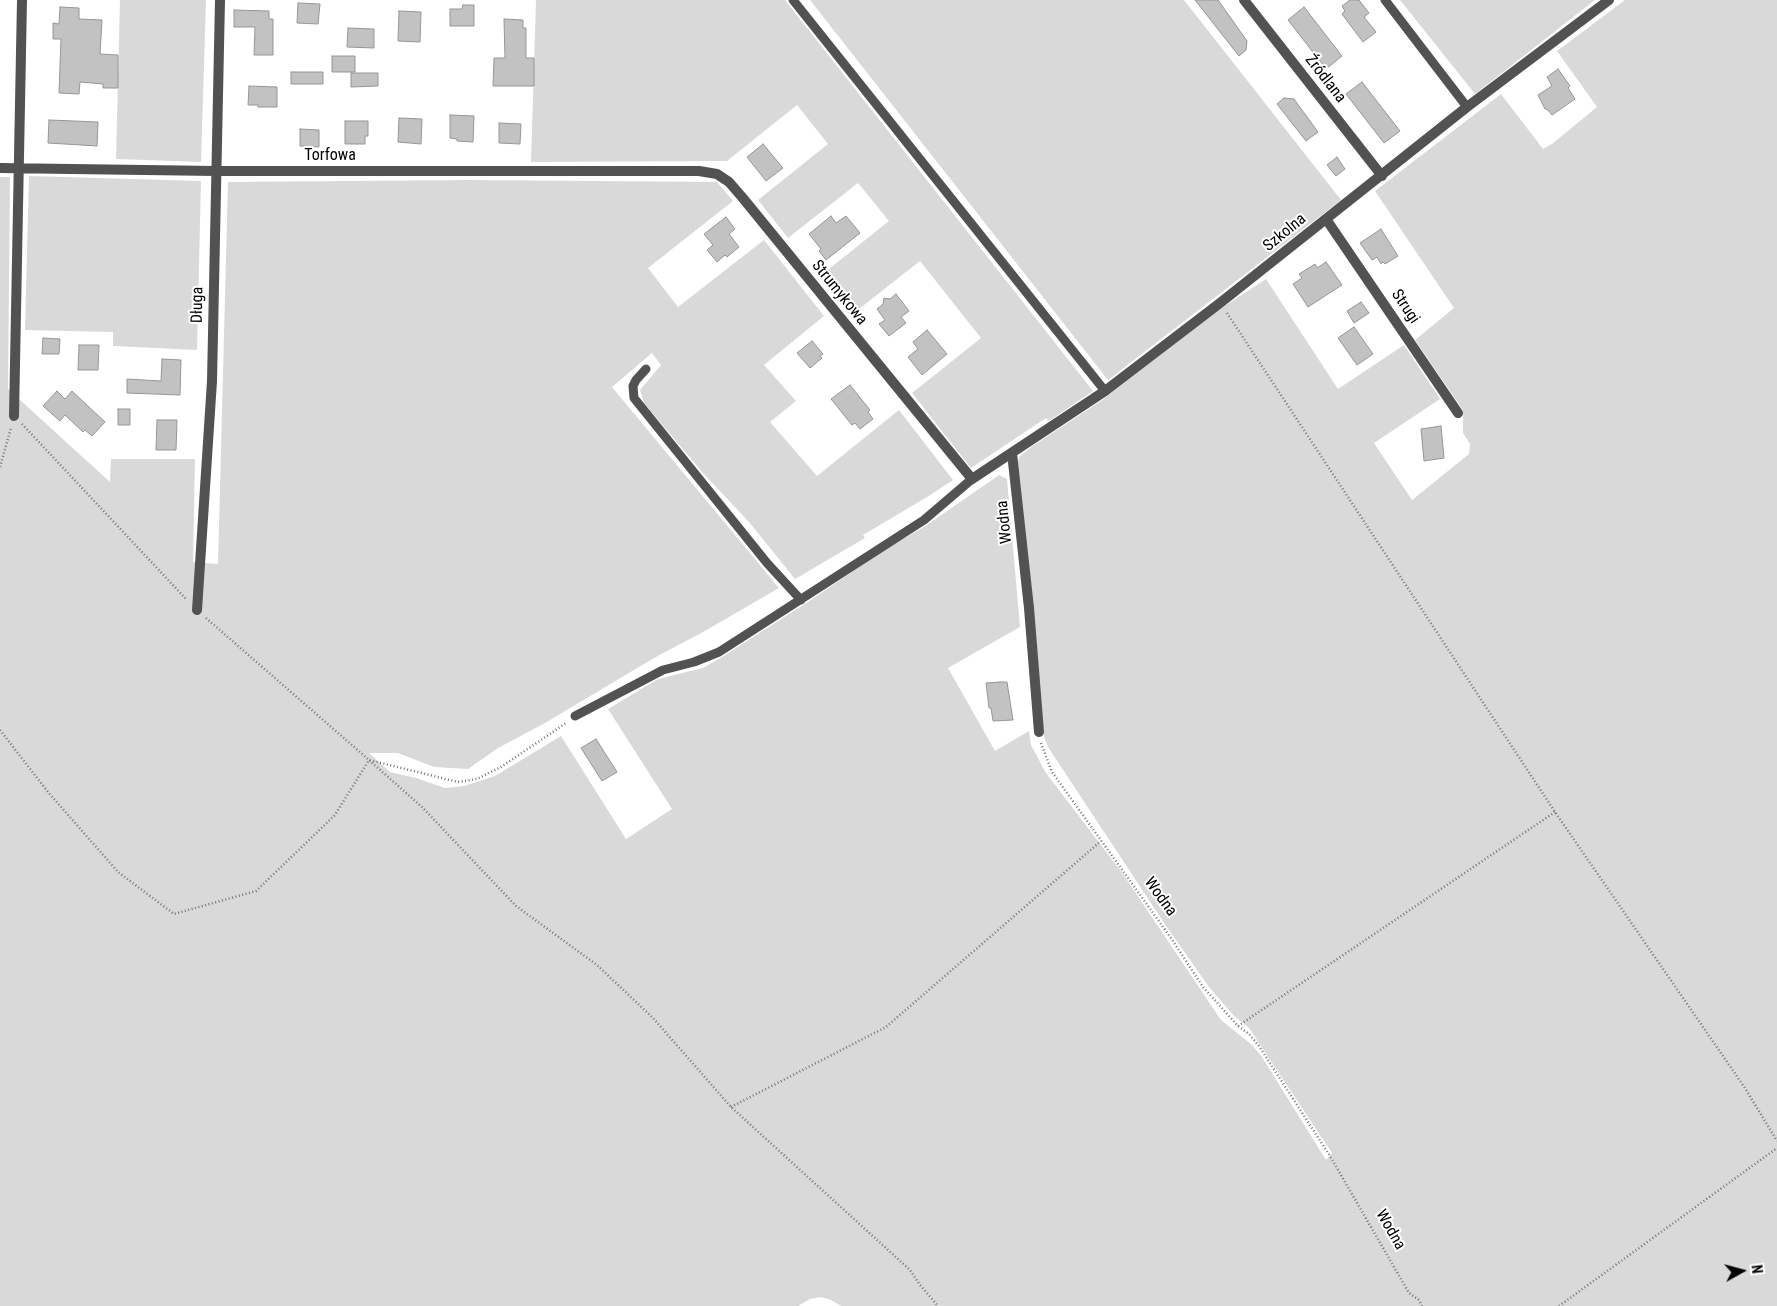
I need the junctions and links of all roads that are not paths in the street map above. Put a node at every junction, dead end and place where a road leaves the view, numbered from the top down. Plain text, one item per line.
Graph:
1 (22, 0) edge
2 (220, 0) edge
3 (793, 0) edge
4 (1244, 0) edge
5 (1385, 0) edge
6 (1609, 0) edge
7 (1467, 107) junction
8 (0, 168) edge
9 (18, 168) junction
10 (660, 170) joint
11 (216, 171) junction
12 (1382, 176) junction
13 (1326, 219) junction
14 (646, 369) dead end
15 (1105, 391) junction
16 (1458, 413) dead end
17 (14, 416) road end
18 (1012, 453) junction
19 (972, 479) junction
20 (801, 600) junction
21 (197, 610) road end
22 (575, 716) road end
23 (1038, 732) road end

1 - 9 street
2 - 11 street, Długa
3 - 15 lane
4 - 12 street, Źródlana
5 - 7 lane
6 - 7 street, Szkolna
7 - 12 street, Szkolna
8 - 9 street, Torfowa
9 - 11 street, Torfowa
9 - 17 street
10 - 11 street, Torfowa
10 - 19 street, Strumykowa
11 - 21 street, Długa
12 - 13 street, Szkolna
13 - 15 street, Szkolna
13 - 16 street, Strugi
14 - 20 lane
15 - 18 street, Szkolna
18 - 19 street, Szkolna
18 - 23 street, Wodna
19 - 20 lane
20 - 22 lane

